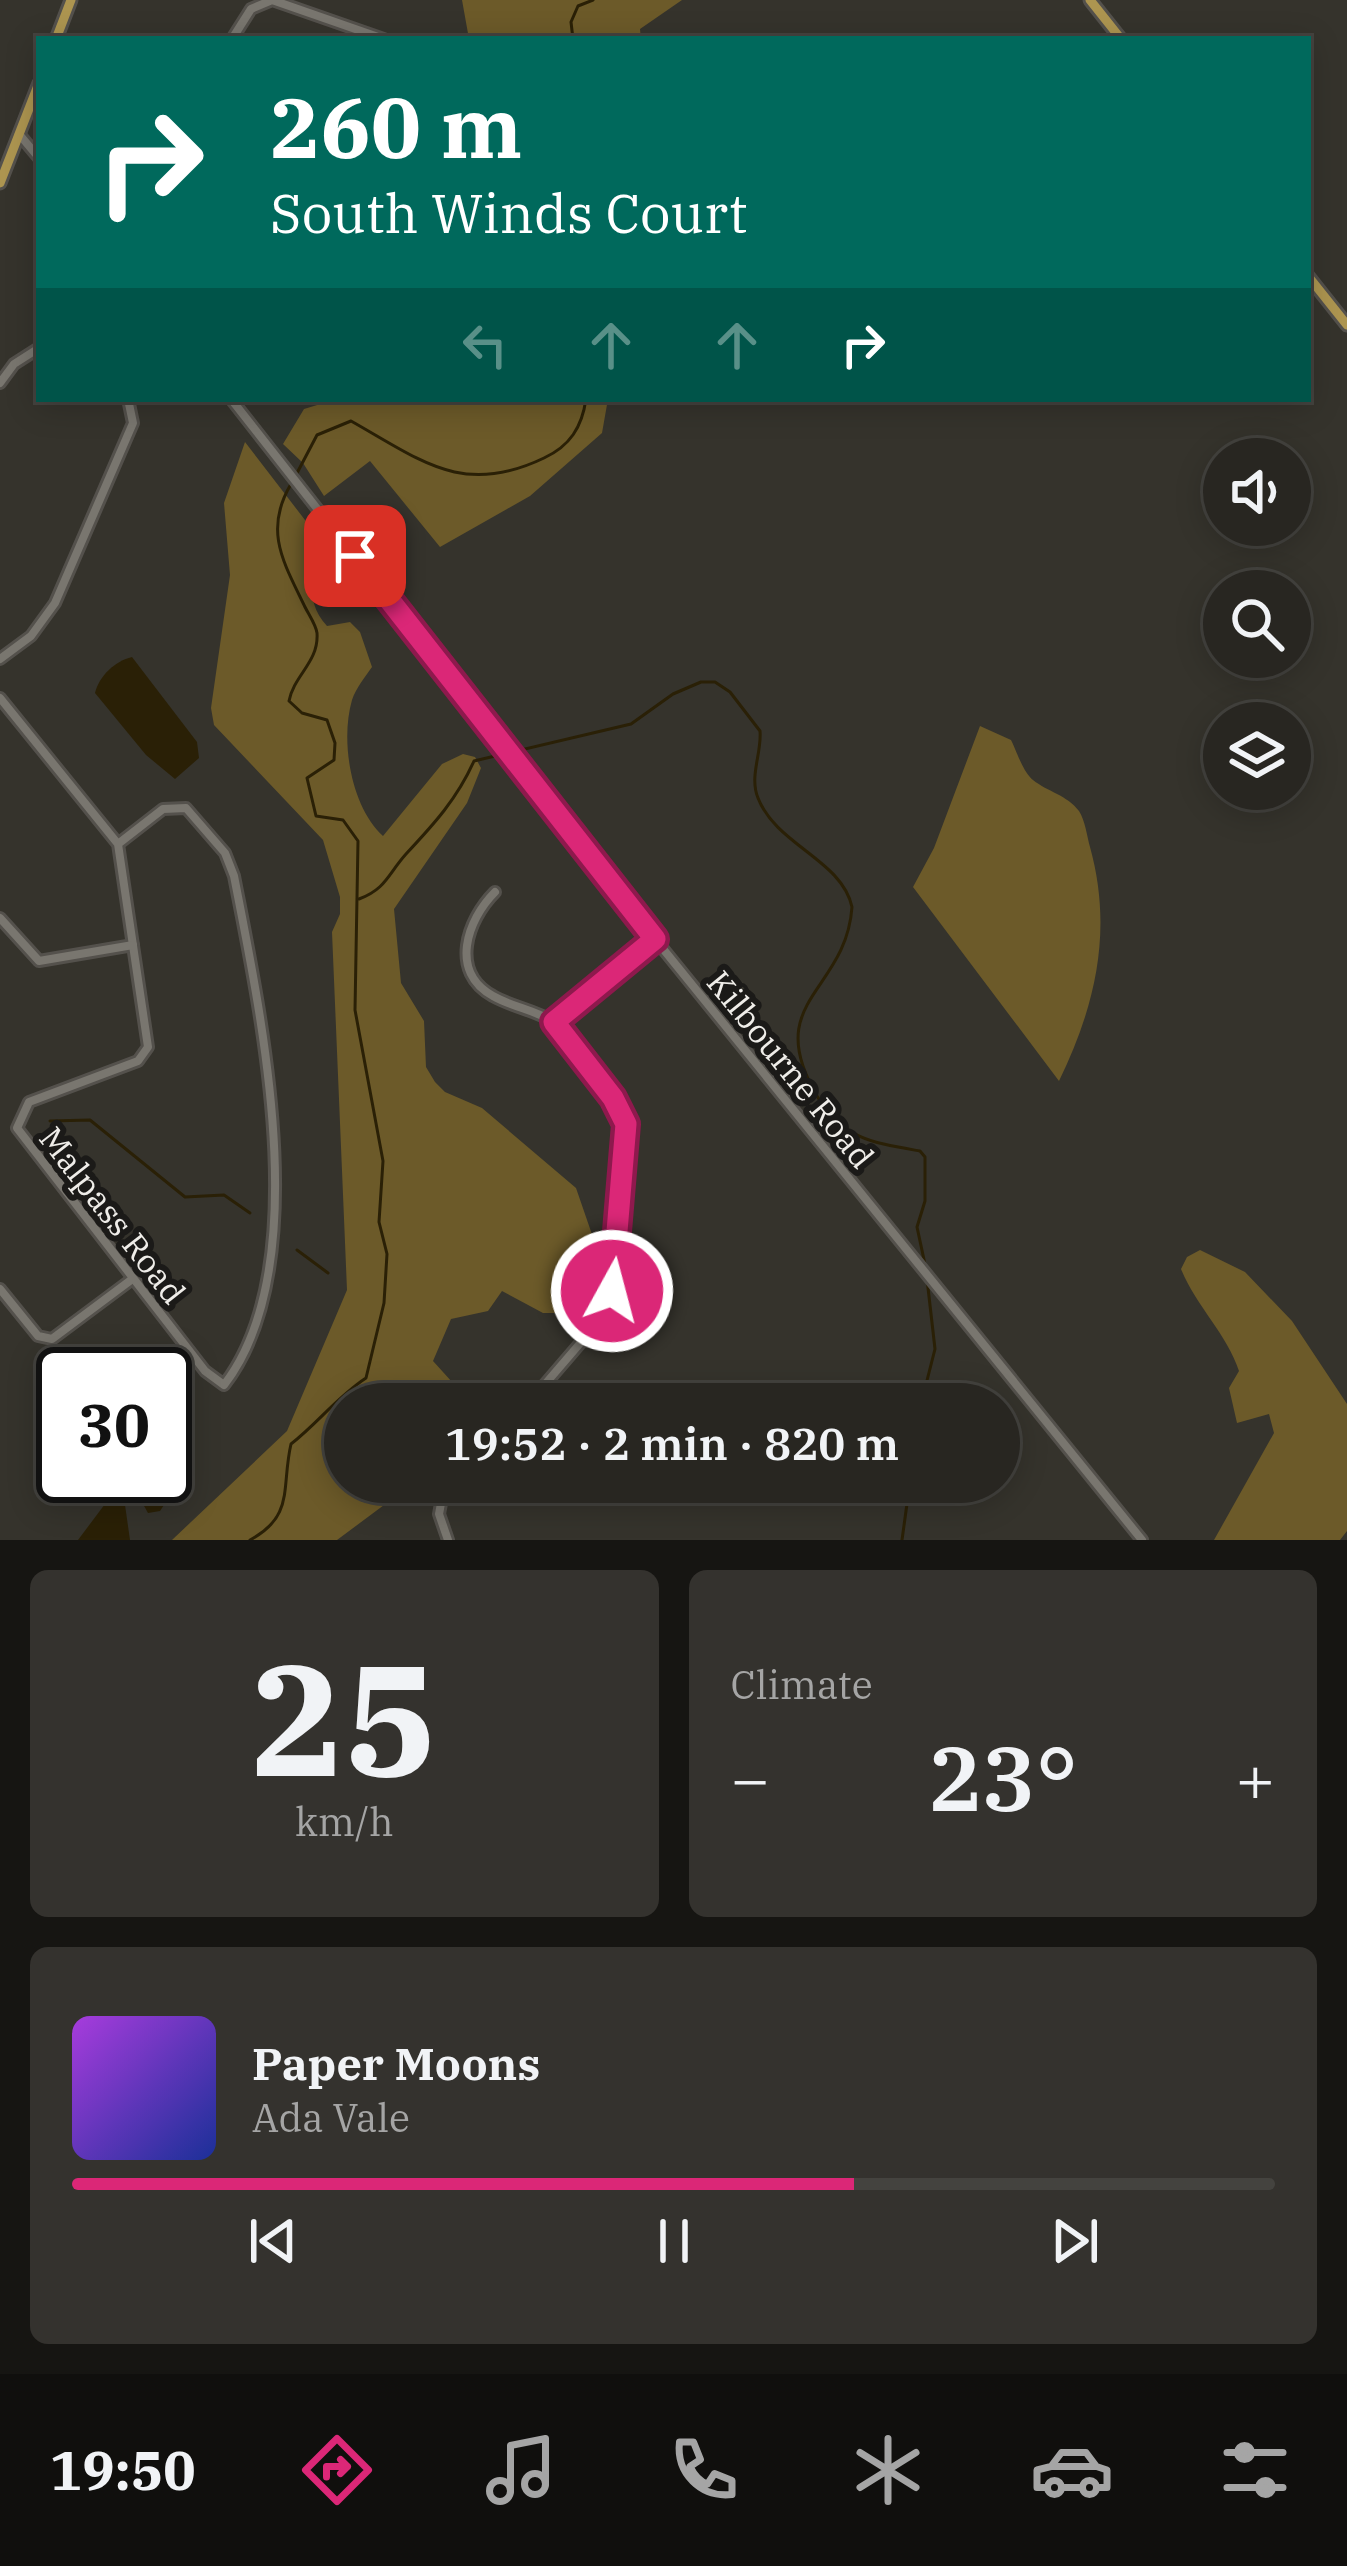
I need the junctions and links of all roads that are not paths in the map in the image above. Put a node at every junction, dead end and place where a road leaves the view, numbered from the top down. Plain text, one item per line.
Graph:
1 (71, 0) edge
2 (1090, 0) edge
3 (57, 36) edge
4 (234, 36) edge
5 (375, 36) edge
6 (1118, 36) edge
7 (36, 91) edge
8 (19, 134) junction
9 (36, 154) edge
10 (0, 183) edge
11 (1311, 279) edge
12 (1347, 325) edge
13 (36, 350) edge
14 (0, 383) edge
15 (129, 402) edge
16 (233, 402) edge
17 (0, 658) edge
18 (0, 698) edge
19 (118, 844) junction
20 (495, 892) dead end
21 (0, 918) edge
22 (655, 939) junction
23 (133, 945) junction
24 (554, 1022) junction
25 (131, 1280) junction
26 (0, 1289) edge
27 (546, 1383) edge
28 (441, 1503) edge
29 (448, 1540) edge
30 (1142, 1540) edge

1 - 3 main road
2 - 6 main road
4 - 5 street
7 - 8 main road
8 - 9 street
8 - 10 main road
11 - 12 main road
13 - 14 street
15 - 17 street
16 - 22 street, Kilbourne Road
18 - 19 street
19 - 23 street, Malpass Road
19 - 25 street, Malpass Road
20 - 24 street
21 - 23 street
22 - 24 street
22 - 30 street, Kilbourne Road
23 - 25 street, Malpass Road
24 - 27 street
25 - 26 street
28 - 29 street

